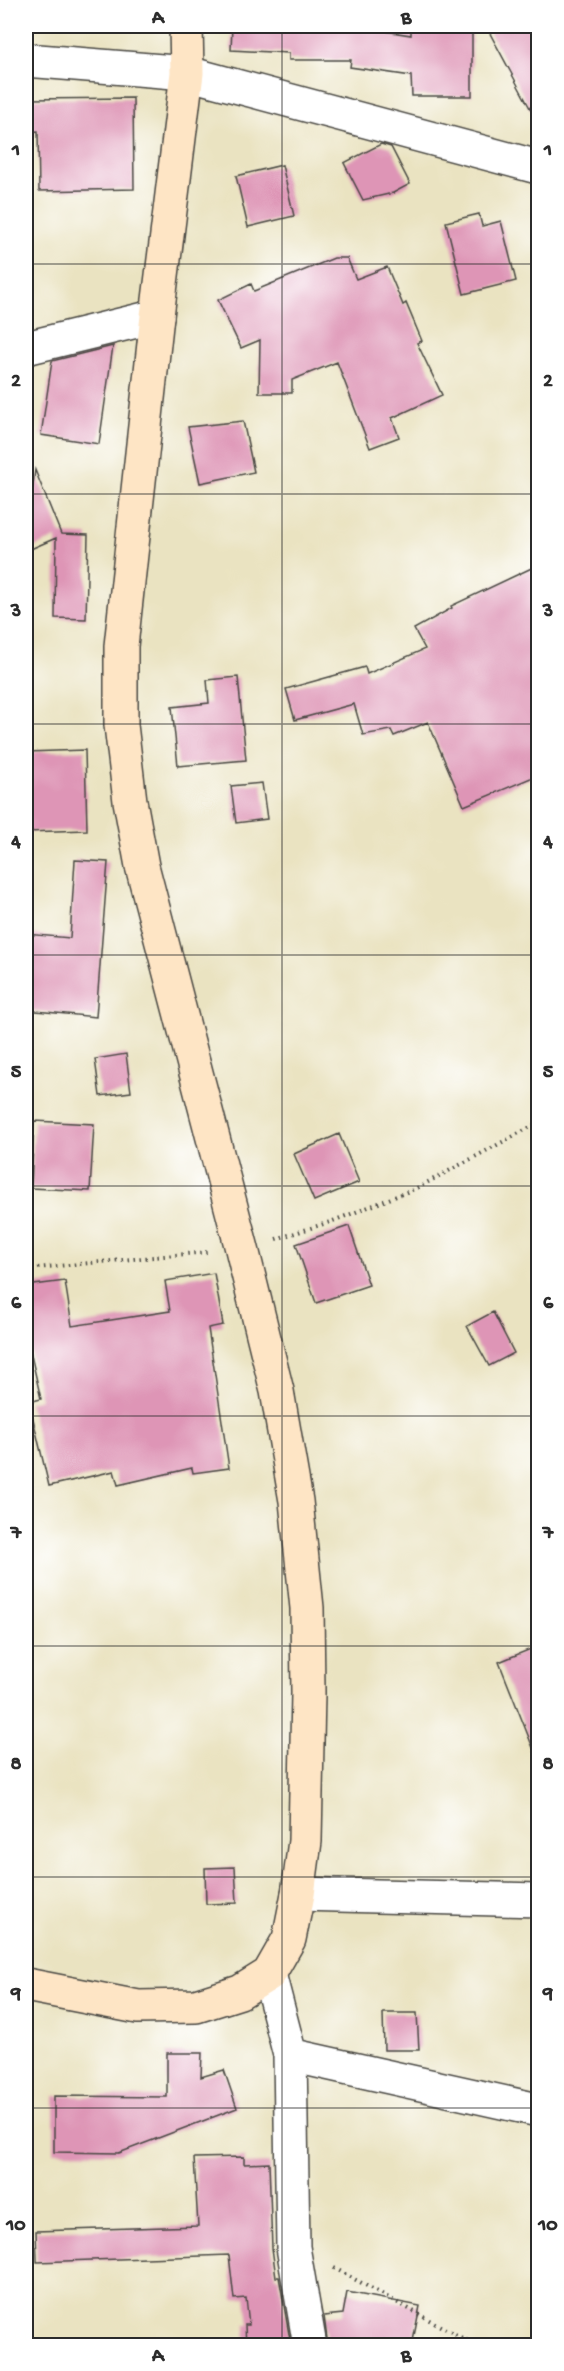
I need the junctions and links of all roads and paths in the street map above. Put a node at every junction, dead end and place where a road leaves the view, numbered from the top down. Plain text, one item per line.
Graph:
1 (186, 26) edge
2 (26, 60) edge
3 (187, 73) junction
4 (538, 167) edge
5 (157, 316) junction
6 (26, 348) edge
7 (538, 1123) edge
8 (242, 1249) junction
9 (26, 1269) edge
10 (298, 1894) junction
11 (538, 1900) edge
12 (269, 1974) junction
13 (26, 1985) edge
14 (290, 2055) junction
15 (538, 2110) edge
16 (293, 2247) junction
17 (310, 2346) edge
18 (477, 2346) edge

1 - 3 street
2 - 3 street
3 - 4 street
3 - 5 street
5 - 6 street
5 - 8 street
7 - 8 path
8 - 9 path
8 - 10 street
10 - 11 street
10 - 12 street
12 - 13 street
12 - 14 street
14 - 15 street
14 - 16 street
16 - 17 street
16 - 18 path

